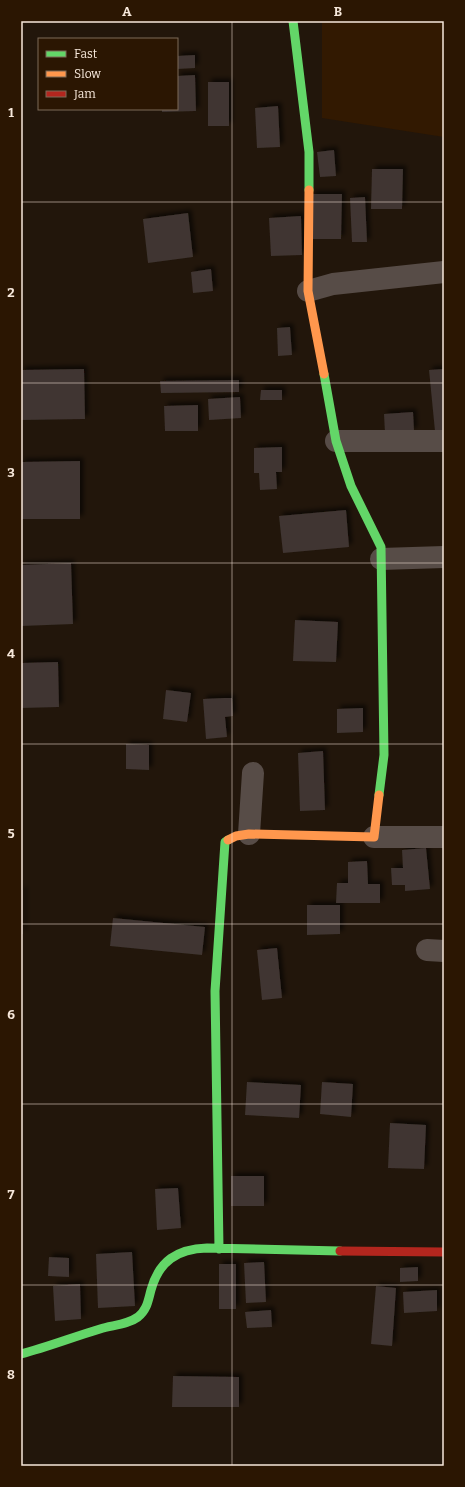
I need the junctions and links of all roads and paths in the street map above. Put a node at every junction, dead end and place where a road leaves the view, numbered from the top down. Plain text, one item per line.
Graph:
1 (293, 21) edge
2 (444, 272) edge
3 (308, 291) junction
4 (336, 441) junction
5 (444, 441) edge
6 (444, 557) edge
7 (381, 559) junction
8 (253, 773) dead end
9 (249, 834) junction
10 (374, 837) junction
11 (444, 837) edge
12 (218, 1249) junction
13 (444, 1252) edge
14 (21, 1354) edge

1 - 3 street
2 - 3 street
3 - 4 street
4 - 5 street
4 - 7 street
6 - 7 street
7 - 10 street
8 - 9 street
9 - 10 street
9 - 12 street
10 - 11 street
12 - 13 street
12 - 14 street

